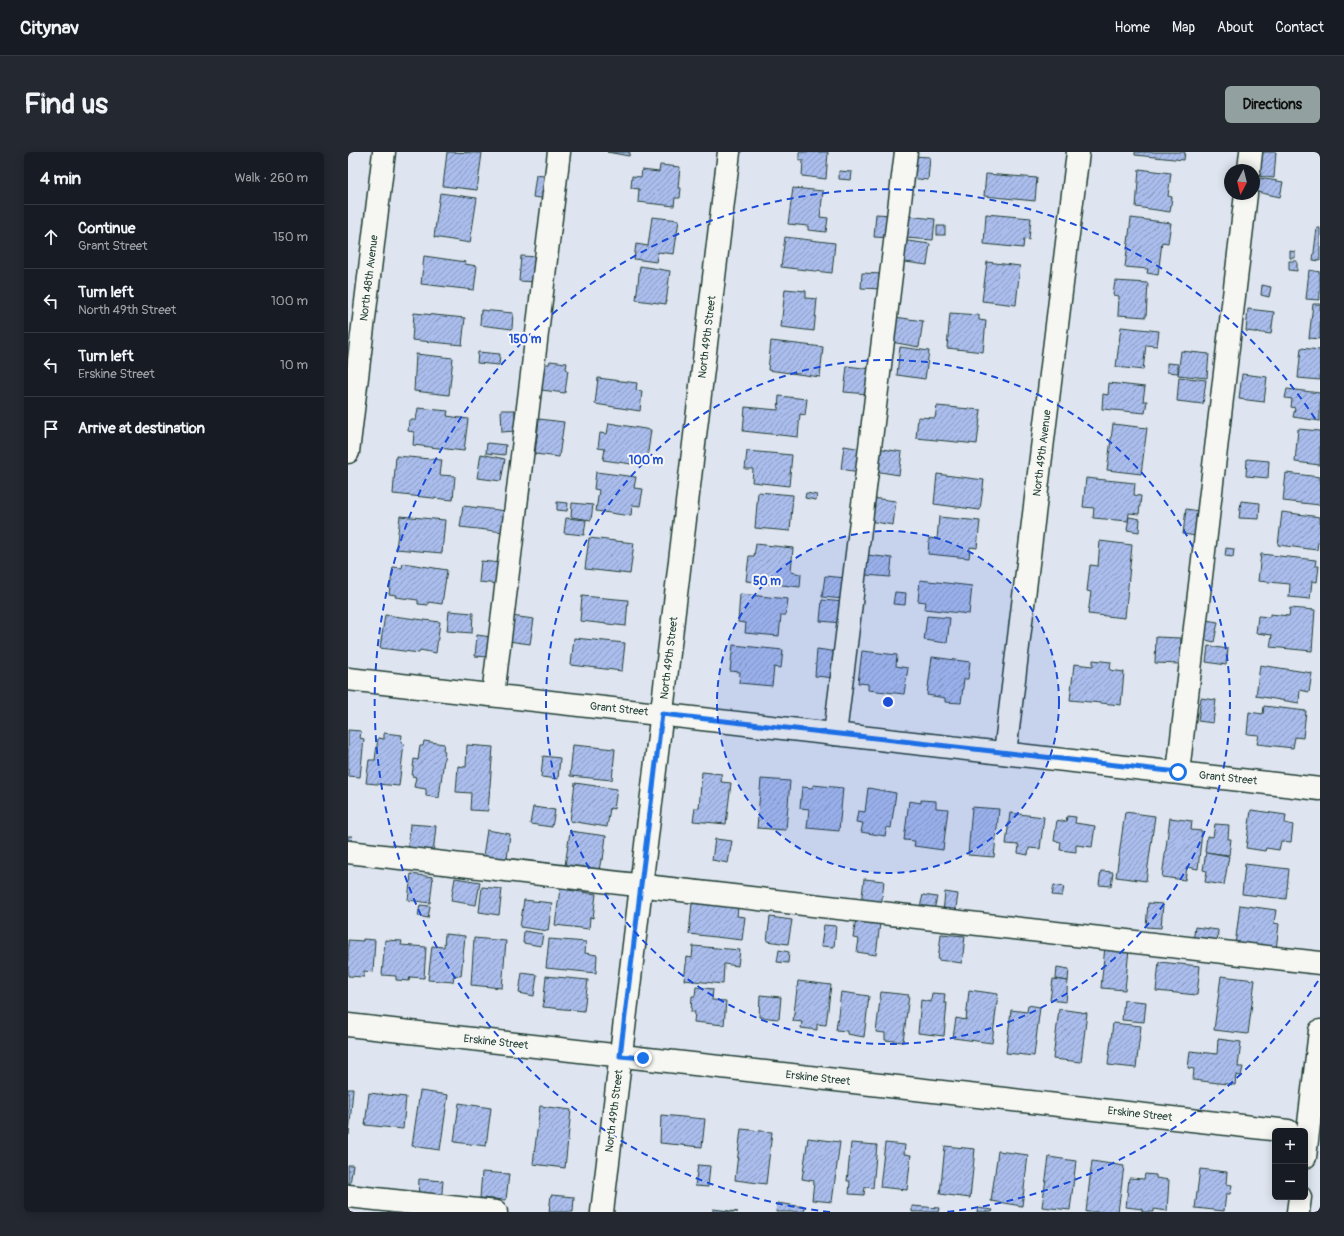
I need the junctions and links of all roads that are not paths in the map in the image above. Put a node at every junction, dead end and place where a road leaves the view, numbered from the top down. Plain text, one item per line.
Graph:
1 (384, 152) edge
2 (560, 152) edge
3 (729, 152) edge
4 (906, 152) edge
5 (1078, 152) edge
6 (1251, 152) edge
7 (1250, 164) edge
8 (1245, 200) edge
9 (348, 452) edge
10 (348, 679) edge
11 (493, 695) junction
12 (662, 714) junction
13 (835, 734) junction
14 (1005, 753) junction
15 (1178, 772) junction
16 (1320, 789) edge
17 (348, 852) edge
18 (641, 886) junction
19 (1320, 963) edge
20 (348, 1025) edge
21 (1320, 1031) edge
22 (620, 1056) junction
23 (1301, 1128) edge
24 (1272, 1129) edge
25 (348, 1196) edge
26 (1300, 1200) edge
27 (496, 1212) edge
28 (602, 1212) edge
29 (1298, 1212) edge

1 - 9 street, North 48th Avenue
2 - 11 street
3 - 12 street, North 49th Street
4 - 13 street
5 - 14 street, North 49th Avenue
6 - 7 street
8 - 15 street
10 - 11 street, Grant Street
11 - 12 street, Grant Street
12 - 13 street, Grant Street
12 - 18 street, North 49th Street
13 - 14 street, Grant Street
14 - 15 street, Grant Street
15 - 16 street, Grant Street
17 - 18 street
18 - 19 street
18 - 22 street, North 49th Street
20 - 22 street, Erskine Street
21 - 23 street
22 - 24 street, Erskine Street
22 - 28 street, North 49th Street
25 - 27 street
26 - 29 street

